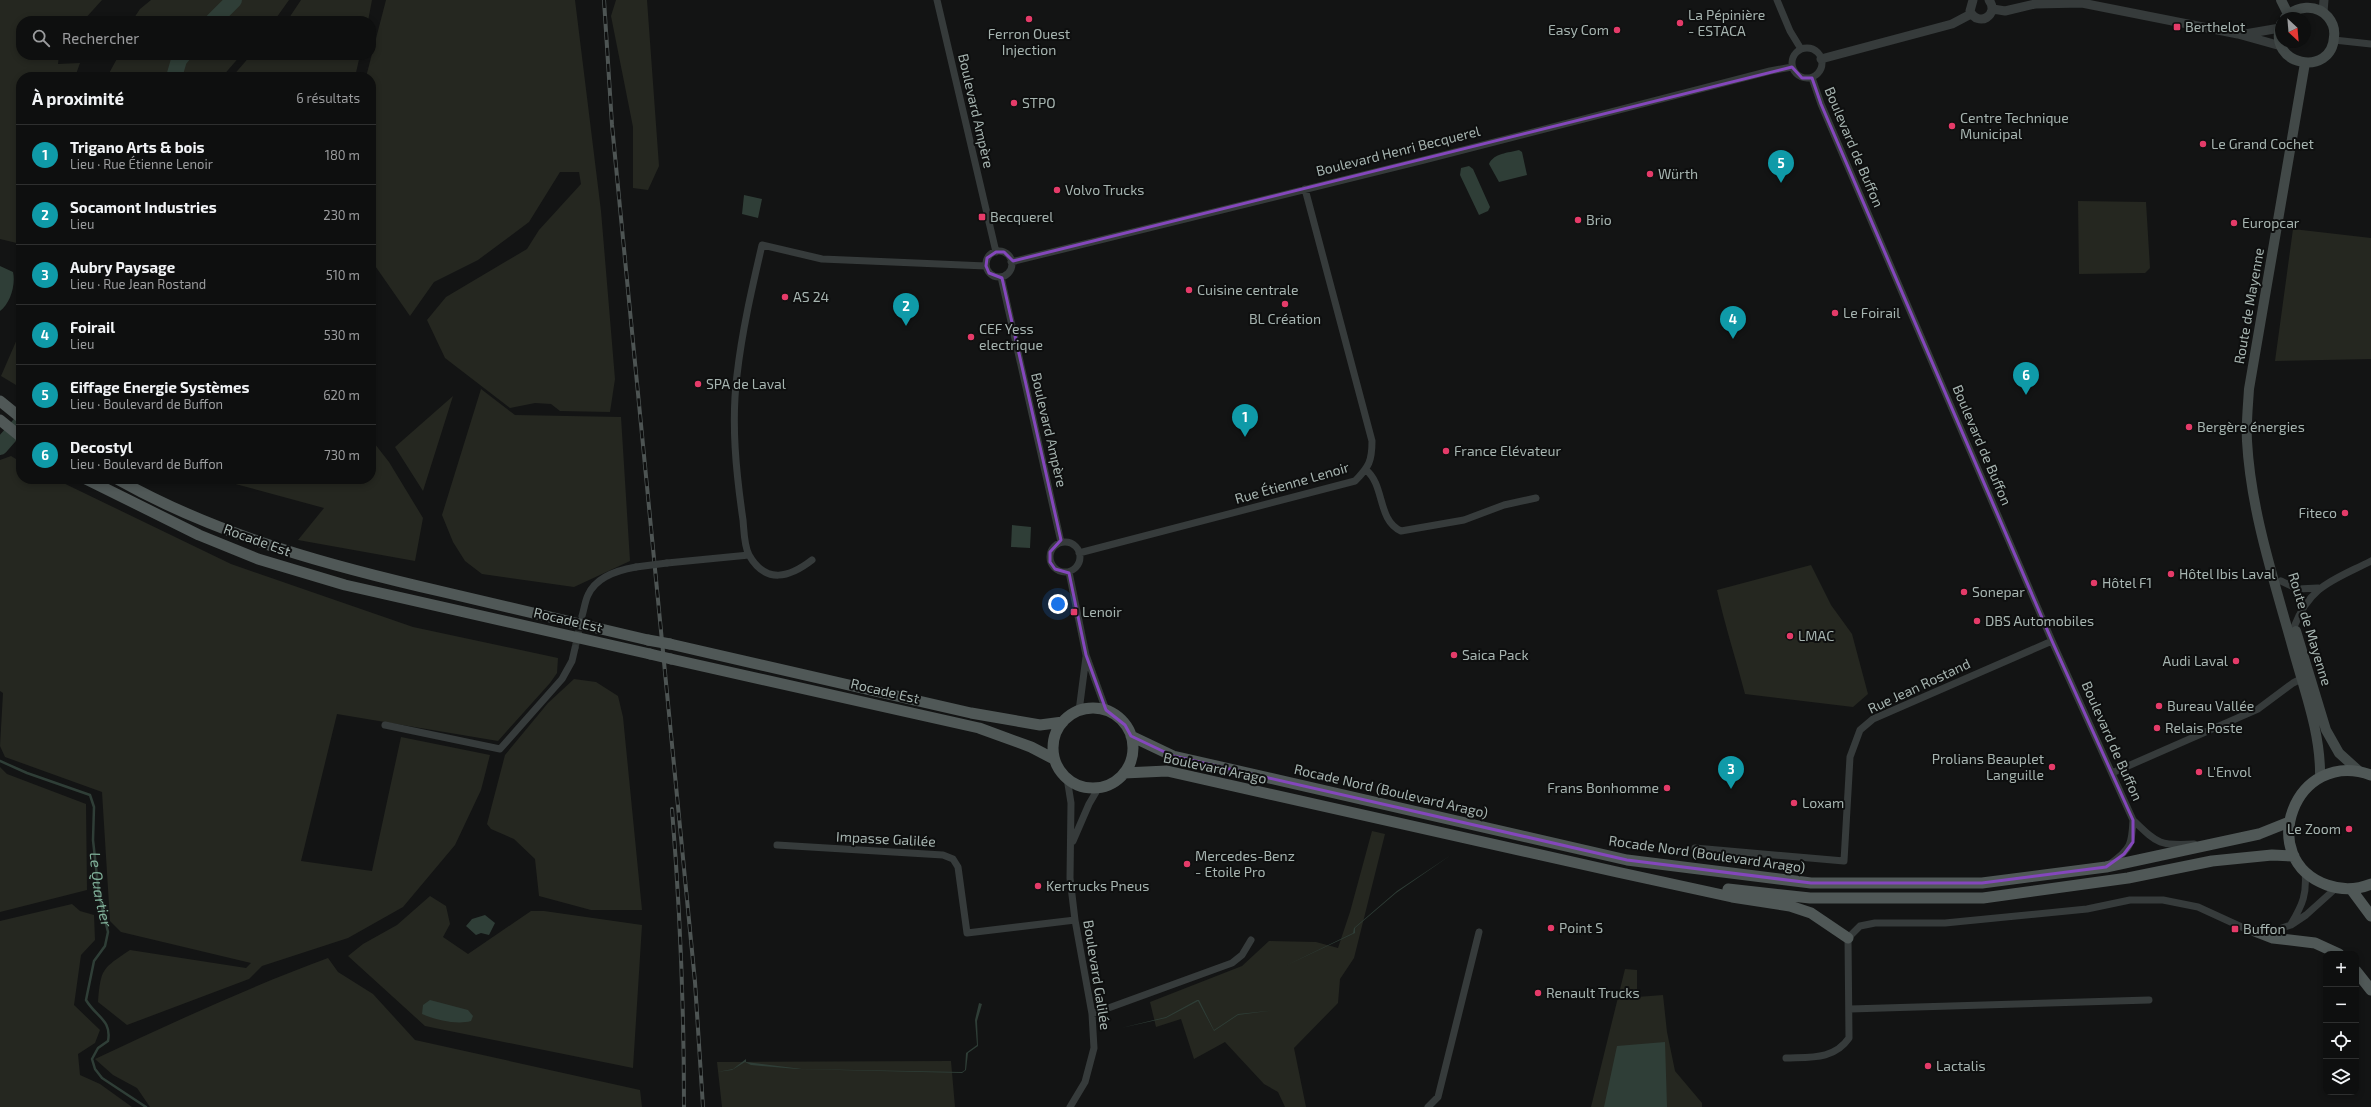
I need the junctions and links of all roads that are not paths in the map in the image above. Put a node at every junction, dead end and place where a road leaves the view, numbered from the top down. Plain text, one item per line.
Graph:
1 (937, 0) edge
2 (1777, 0) edge
3 (1973, 0) edge
4 (1990, 0) edge
5 (2281, 0) edge
6 (2324, 0) edge
7 (1993, 9) junction
8 (2285, 12) edge
9 (2294, 12) edge
10 (2323, 12) junction
11 (1971, 14) junction
12 (2275, 27) edge
13 (2238, 34) junction
14 (2334, 40) junction
15 (2275, 44) edge
16 (2371, 44) edge
17 (2283, 48) edge
18 (1801, 49) junction
19 (1822, 59) junction
20 (2305, 63) junction
21 (1792, 67) junction
22 (1812, 78) junction
23 (1305, 189) junction
24 (996, 252) junction
25 (1011, 262) junction
26 (986, 266) junction
27 (1001, 277) junction
28 (0, 401) edge
29 (16, 414) edge
30 (3, 423) edge
31 (16, 432) edge
32 (1366, 470) junction
33 (95, 484) edge
34 (128, 484) edge
35 (2252, 484) junction
36 (1536, 498) dead end
37 (1061, 542) junction
38 (1080, 553) junction
39 (749, 555) junction
40 (812, 560) dead end
41 (2371, 561) edge
42 (1069, 572) junction
43 (2281, 581) junction
44 (2318, 588) junction
45 (582, 616) tunnel mouth
46 (2294, 627) junction
47 (2052, 641) junction
48 (575, 648) tunnel mouth
49 (1086, 655) junction
50 (2302, 679) junction
51 (1106, 710) junction
52 (1079, 711) junction
53 (1063, 722) junction
54 (385, 725) dead end
55 (1131, 736) junction
56 (1054, 759) junction
57 (2360, 772) junction
58 (1124, 773) junction
59 (2112, 773) junction
60 (2371, 775) edge
61 (2320, 777) junction
62 (1067, 778) junction
63 (1099, 787) junction
64 (2133, 820) junction
65 (2289, 822) junction
66 (2226, 842) junction
67 (1072, 843) junction
68 (777, 845) dead end
69 (1695, 848) dead end
70 (2294, 856) junction
71 (2106, 867) junction
72 (2305, 872) junction
73 (1675, 884) junction
74 (2371, 884) edge
75 (2336, 888) junction
76 (2351, 889) junction
77 (2371, 916) edge
78 (1075, 920) junction
79 (2291, 925) junction
80 (2255, 931) junction
81 (1479, 932) dead end
82 (1848, 938) junction
83 (1251, 940) dead end
84 (2332, 951) edge
85 (2359, 975) edge
86 (2371, 990) edge
87 (2149, 1000) dead end
88 (1850, 1009) junction
89 (1092, 1014) junction
90 (1786, 1058) dead end
91 (1070, 1107) edge
92 (1428, 1107) edge

1 - 24 street, Boulevard Ampère
2 - 18 street
3 - 11 street
4 - 7 street
5 - 8 main road
6 - 10 street
7 - 11 street
7 - 13 street
9 - 10 main road
10 - 14 main road
11 - 19 street
12 - 13 street
13 - 15 street
14 - 16 street
14 - 20 main road
17 - 20 main road
18 - 19 street
18 - 21 street
19 - 22 street
20 - 35 main road, Route de Mayenne
21 - 22 street
21 - 23 street, Boulevard Henri Becquerel
22 - 47 street, Boulevard de Buffon
23 - 25 street, Boulevard Henri Becquerel
23 - 32 street, Rue Étienne Lenoir
24 - 25 street
24 - 26 street
25 - 27 street
26 - 27 street
26 - 39 street
27 - 37 street, Boulevard Ampère
28 - 29 main road
30 - 31 main road
32 - 36 street
32 - 38 street, Rue Étienne Lenoir
33 - 56 main road, Rocade Est, bridge
34 - 53 main road, Rocade Est, bridge
35 - 43 main road, Route de Mayenne
35 - 50 main road, Route de Mayenne
37 - 38 street
37 - 42 street
38 - 42 street
39 - 40 street
39 - 45 street, bridge
41 - 44 street
42 - 49 street
43 - 44 street
43 - 46 main road, Route de Mayenne
44 - 46 street
46 - 57 main road, Route de Mayenne
47 - 59 street, Boulevard de Buffon
47 - 69 street, Rue Jean Rostand
48 - 54 street
49 - 51 street
49 - 52 street
50 - 59 street
50 - 61 main road, Route de Mayenne
51 - 52 main road
51 - 55 main road
52 - 53 main road
53 - 56 main road
55 - 58 main road
55 - 71 main road, Rocade Nord (Boulevard Arago)
56 - 62 main road
57 - 60 main road
57 - 61 main road
58 - 63 main road
58 - 73 main road, Boulevard Arago
59 - 64 street, Boulevard de Buffon
61 - 65 main road
62 - 63 main road
62 - 67 street, Boulevard Galilée
63 - 67 street, Boulevard Galilée
64 - 66 street
64 - 71 street
65 - 66 main road, Rocade Nord (Boulevard Arago)
65 - 70 main road
66 - 71 main road, Rocade Nord (Boulevard Arago)
67 - 78 street, Boulevard Galilée
68 - 78 street, Impasse Galilée
70 - 72 main road
70 - 73 main road
72 - 75 main road
72 - 79 street
73 - 82 main road
74 - 76 main road
75 - 76 main road
75 - 79 street
76 - 77 main road
78 - 89 street, Boulevard Galilée
79 - 80 street
80 - 82 street
80 - 84 main road
81 - 92 street
82 - 88 street
83 - 89 street
85 - 86 main road
87 - 88 street
88 - 90 street
89 - 91 street, Boulevard Galilée

